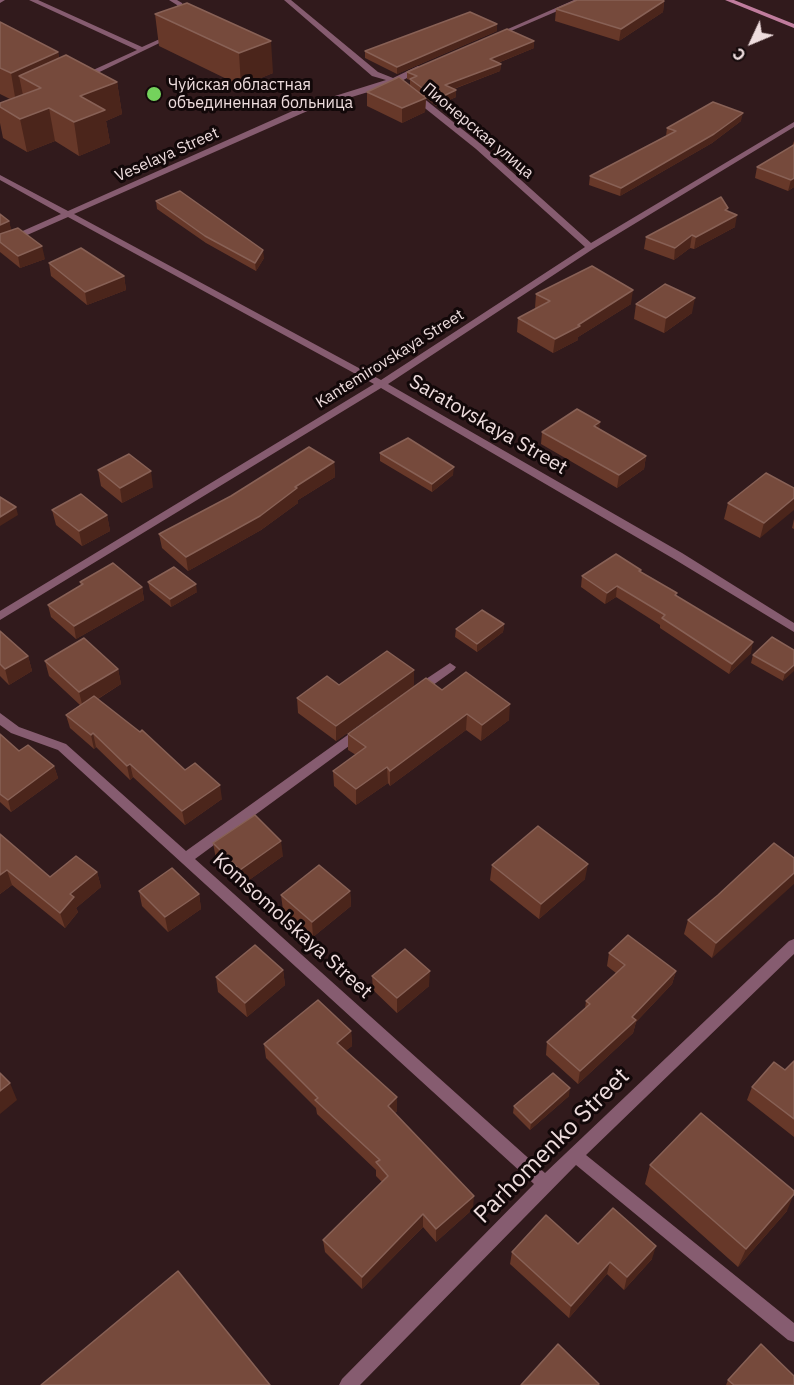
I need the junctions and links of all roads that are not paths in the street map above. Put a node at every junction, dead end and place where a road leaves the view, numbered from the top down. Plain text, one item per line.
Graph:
1 (32, 0) edge
2 (172, 0) edge
3 (287, 0) edge
4 (580, 0) edge
5 (728, 0) edge
6 (794, 26) edge
7 (481, 42) edge
8 (143, 50) junction
9 (427, 66) edge
10 (78, 80) edge
11 (394, 80) junction
12 (794, 124) edge
13 (0, 177) edge
14 (67, 214) junction
15 (0, 244) edge
16 (590, 247) junction
17 (381, 384) junction
18 (0, 616) edge
19 (794, 628) edge
20 (450, 667) dead end
21 (403, 701) edge
22 (0, 718) edge
23 (375, 721) edge
24 (186, 858) junction
25 (794, 945) edge
26 (575, 1155) junction
27 (545, 1184) junction
28 (794, 1334) edge
29 (348, 1385) edge

1 - 8 street
2 - 8 street
3 - 11 street, Пионерская улица
4 - 7 street
5 - 6 main road
8 - 10 street
9 - 11 street, Veselaya Street
11 - 14 street, Veselaya Street
11 - 16 street, Пионерская улица
12 - 16 street, Kantemirovskaya Street
13 - 14 street, Saratovskaya Street
14 - 15 street, Veselaya Street
14 - 17 street, Saratovskaya Street
16 - 17 street, Kantemirovskaya Street
17 - 18 street, Kantemirovskaya Street
17 - 19 street, Saratovskaya Street
20 - 21 street
22 - 24 street, Komsomolskaya Street
23 - 24 street
24 - 27 street, Komsomolskaya Street
25 - 26 street, Parhomenko Street
26 - 27 street, Parhomenko Street
26 - 28 street
27 - 29 street, Parhomenko Street

